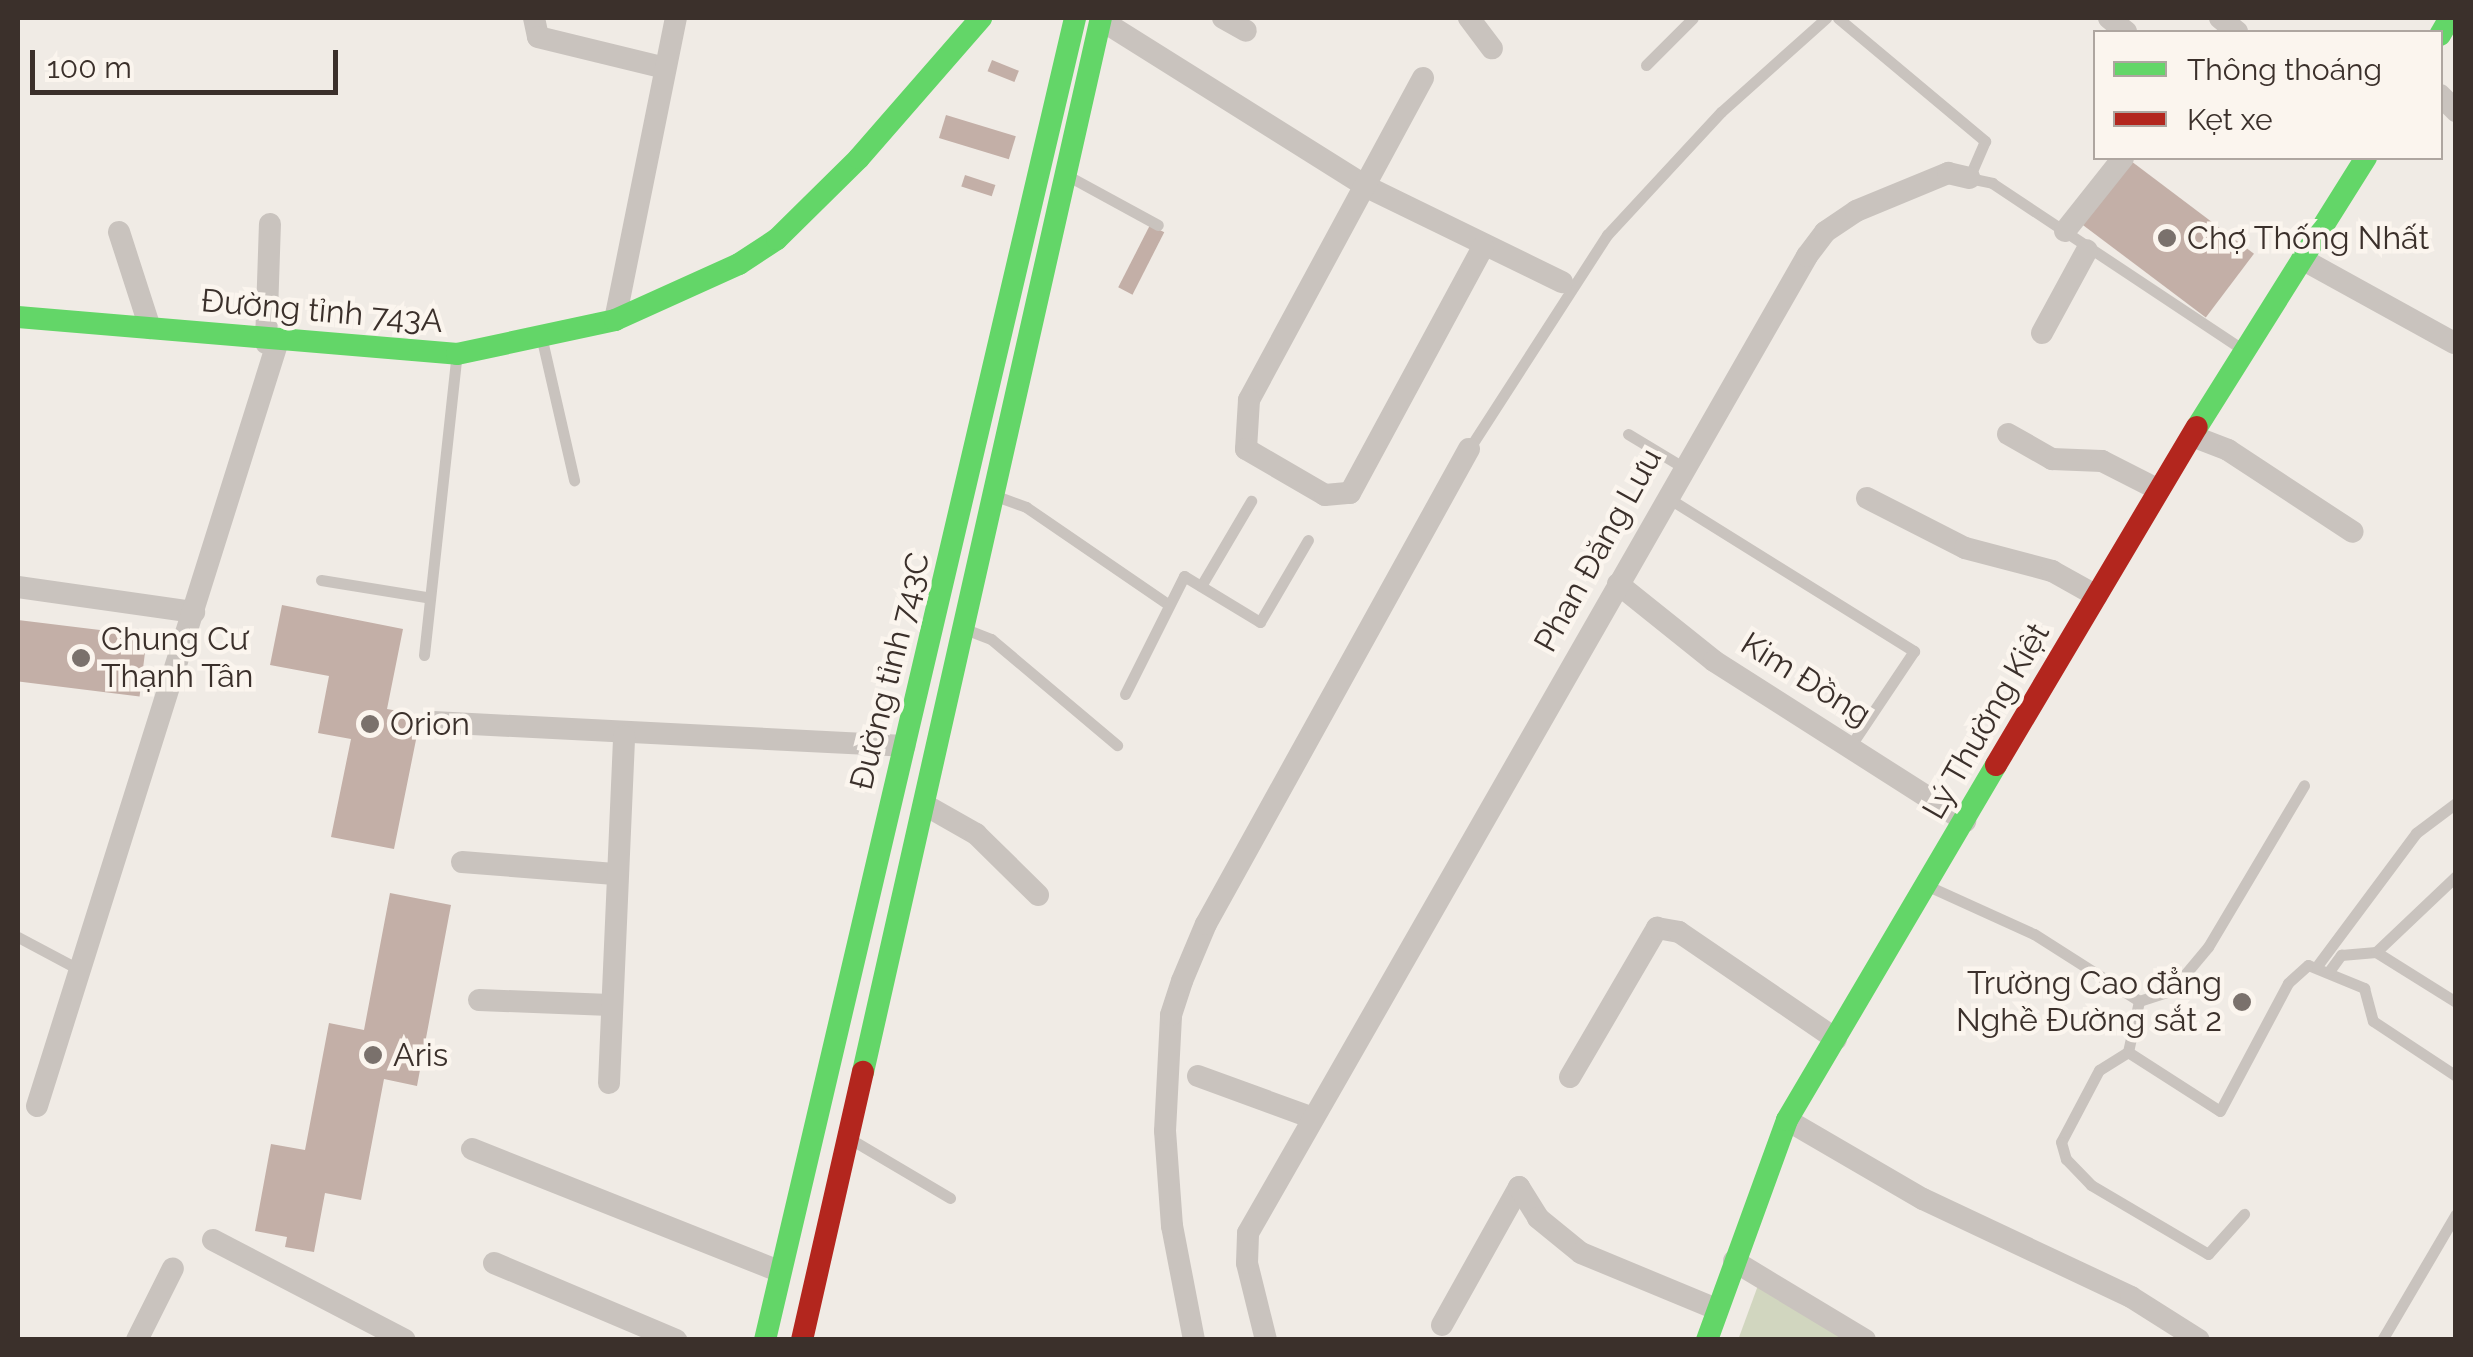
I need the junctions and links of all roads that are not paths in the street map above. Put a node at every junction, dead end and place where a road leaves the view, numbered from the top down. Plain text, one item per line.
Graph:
1 (534, 18) edge
2 (676, 18) edge
3 (981, 18) edge
4 (1075, 18) edge
5 (1223, 18) edge
6 (1469, 18) edge
7 (1693, 18) edge
8 (1826, 18) edge
9 (1838, 18) edge
10 (1101, 19) edge
11 (1246, 31) dead end
12 (1492, 48) dead end
13 (1646, 65) dead end
14 (665, 68) junction
15 (1423, 78) dead end
16 (2120, 160) edge
17 (2365, 160) edge
18 (1066, 175) junction
19 (1969, 178) junction
20 (1367, 187) junction
21 (270, 224) dead end
22 (1158, 225) dead end
23 (2065, 231) junction
24 (119, 232) dead end
25 (1483, 246) junction
26 (2087, 250) junction
27 (2302, 259) junction
28 (1562, 282) dead end
29 (18, 317) edge
30 (616, 320) junction
31 (150, 328) junction
32 (2042, 333) dead end
33 (542, 340) junction
34 (271, 343) junction
35 (2454, 344) edge
36 (2246, 352) junction
37 (456, 354) junction
38 (1628, 434) dead end
39 (2008, 434) dead end
40 (2192, 436) junction
41 (1469, 449) joint
42 (1682, 466) junction
43 (574, 480) dead end
44 (2159, 490) junction
45 (1664, 495) junction
46 (996, 496) junction
47 (1867, 498) dead end
48 (1251, 502) dead end
49 (2352, 532) dead end
50 (1308, 540) dead end
51 (321, 580) dead end
52 (1618, 584) junction
53 (1201, 586) junction
54 (18, 587) edge
55 (2097, 596) junction
56 (426, 597) junction
57 (1170, 605) junction
58 (194, 612) junction
59 (965, 630) junction
60 (424, 655) dead end
61 (1125, 694) dead end
62 (433, 722) dead end
63 (624, 736) junction
64 (1117, 745) dead end
65 (904, 746) junction
66 (1851, 746) junction
67 (2304, 785) dead end
68 (2456, 803) edge
69 (925, 805) junction
70 (1965, 821) junction
71 (462, 862) dead end
72 (615, 874) junction
73 (2456, 876) edge
74 (1928, 886) junction
75 (1038, 894) dead end
76 (18, 937) edge
77 (2376, 952) junction
78 (2323, 968) junction
79 (80, 970) junction
80 (479, 1000) dead end
81 (2139, 1000) junction
82 (2456, 1002) edge
83 (610, 1006) junction
84 (1836, 1039) junction
85 (2128, 1052) junction
86 (1198, 1076) dead end
87 (2456, 1076) edge
88 (1570, 1077) dead end
89 (609, 1082) dead end
90 (37, 1106) dead end
91 (1312, 1118) junction
92 (1787, 1120) junction
93 (848, 1138) junction
94 (472, 1149) dead end
95 (950, 1198) dead end
96 (2244, 1214) dead end
97 (2456, 1214) edge
98 (212, 1240) dead end
99 (1734, 1261) junction
100 (494, 1263) dead end
101 (173, 1268) dead end
102 (779, 1271) junction
103 (1716, 1309) junction
104 (1442, 1325) dead end
105 (137, 1340) edge
106 (405, 1340) edge
107 (676, 1340) edge
108 (765, 1340) edge
109 (802, 1340) edge
110 (1194, 1340) edge
111 (1266, 1340) edge
112 (1707, 1340) edge
113 (1865, 1340) edge
114 (2199, 1340) edge
115 (2382, 1340) edge

1 - 14 street
2 - 14 street
3 - 30 main road, Đường tỉnh 743A
4 - 65 main road, Đường tỉnh 743C
5 - 11 street
6 - 12 street
7 - 13 lane
8 - 41 lane
9 - 19 lane
10 - 18 main road, Đường tỉnh 743C
10 - 20 street
14 - 30 street
15 - 20 street
16 - 23 street
17 - 27 main road, Lý Thường Kiệt
18 - 22 lane
18 - 46 main road, Đường tỉnh 743C
19 - 23 lane
19 - 42 street, Phan Đăng Lưu
20 - 25 street
20 - 25 street
21 - 34 street
23 - 26 lane
24 - 31 street
25 - 28 street
26 - 32 street
26 - 36 lane
27 - 35 street
27 - 36 main road, Lý Thường Kiệt
29 - 31 main road, Đường tỉnh 743A
30 - 33 main road, Đường tỉnh 743A
31 - 34 main road, Đường tỉnh 743A
33 - 37 main road, Đường tỉnh 743A
33 - 43 lane
34 - 37 main road, Đường tỉnh 743A
34 - 58 street
36 - 40 main road, Lý Thường Kiệt
37 - 56 lane
38 - 42 lane
39 - 44 street
40 - 44 main road, Lý Thường Kiệt
40 - 49 street
41 - 110 street
42 - 45 street, Phan Đăng Lưu
44 - 55 main road, Lý Thường Kiệt
45 - 52 street, Phan Đăng Lưu
45 - 66 lane
46 - 57 lane
46 - 59 main road, Đường tỉnh 743C
47 - 55 street
48 - 53 lane
50 - 53 lane
51 - 56 lane
52 - 66 street, Kim Đồng
52 - 91 street, Phan Đăng Lưu
53 - 57 lane
54 - 58 street
55 - 70 main road, Lý Thường Kiệt
56 - 60 lane
57 - 61 lane
58 - 79 street
59 - 64 lane
59 - 69 main road, Đường tỉnh 743C
62 - 63 street
63 - 65 street
63 - 72 street
65 - 102 main road, Đường tỉnh 743C
66 - 70 street, Kim Đồng
67 - 81 lane
68 - 78 lane
69 - 75 street
69 - 93 main road, Đường tỉnh 743C
70 - 74 main road, Lý Thường Kiệt
71 - 72 street
72 - 83 street
73 - 77 lane
74 - 81 lane
74 - 84 main road, Lý Thường Kiệt
76 - 79 lane
77 - 78 lane
77 - 82 lane
78 - 85 lane
78 - 87 lane
79 - 90 street
80 - 83 street
81 - 85 lane
83 - 89 street
84 - 88 street
84 - 92 main road, Lý Thường Kiệt
85 - 96 lane
86 - 91 street
91 - 111 street, Phan Đăng Lưu
92 - 99 main road, Lý Thường Kiệt
92 - 114 street
93 - 95 lane
93 - 109 main road, Đường tỉnh 743C
94 - 102 street
97 - 115 lane
98 - 106 street
99 - 103 main road, Lý Thường Kiệt
99 - 113 street
100 - 107 street
101 - 105 street
102 - 108 main road, Đường tỉnh 743C
103 - 104 street
103 - 112 main road, Lý Thường Kiệt

